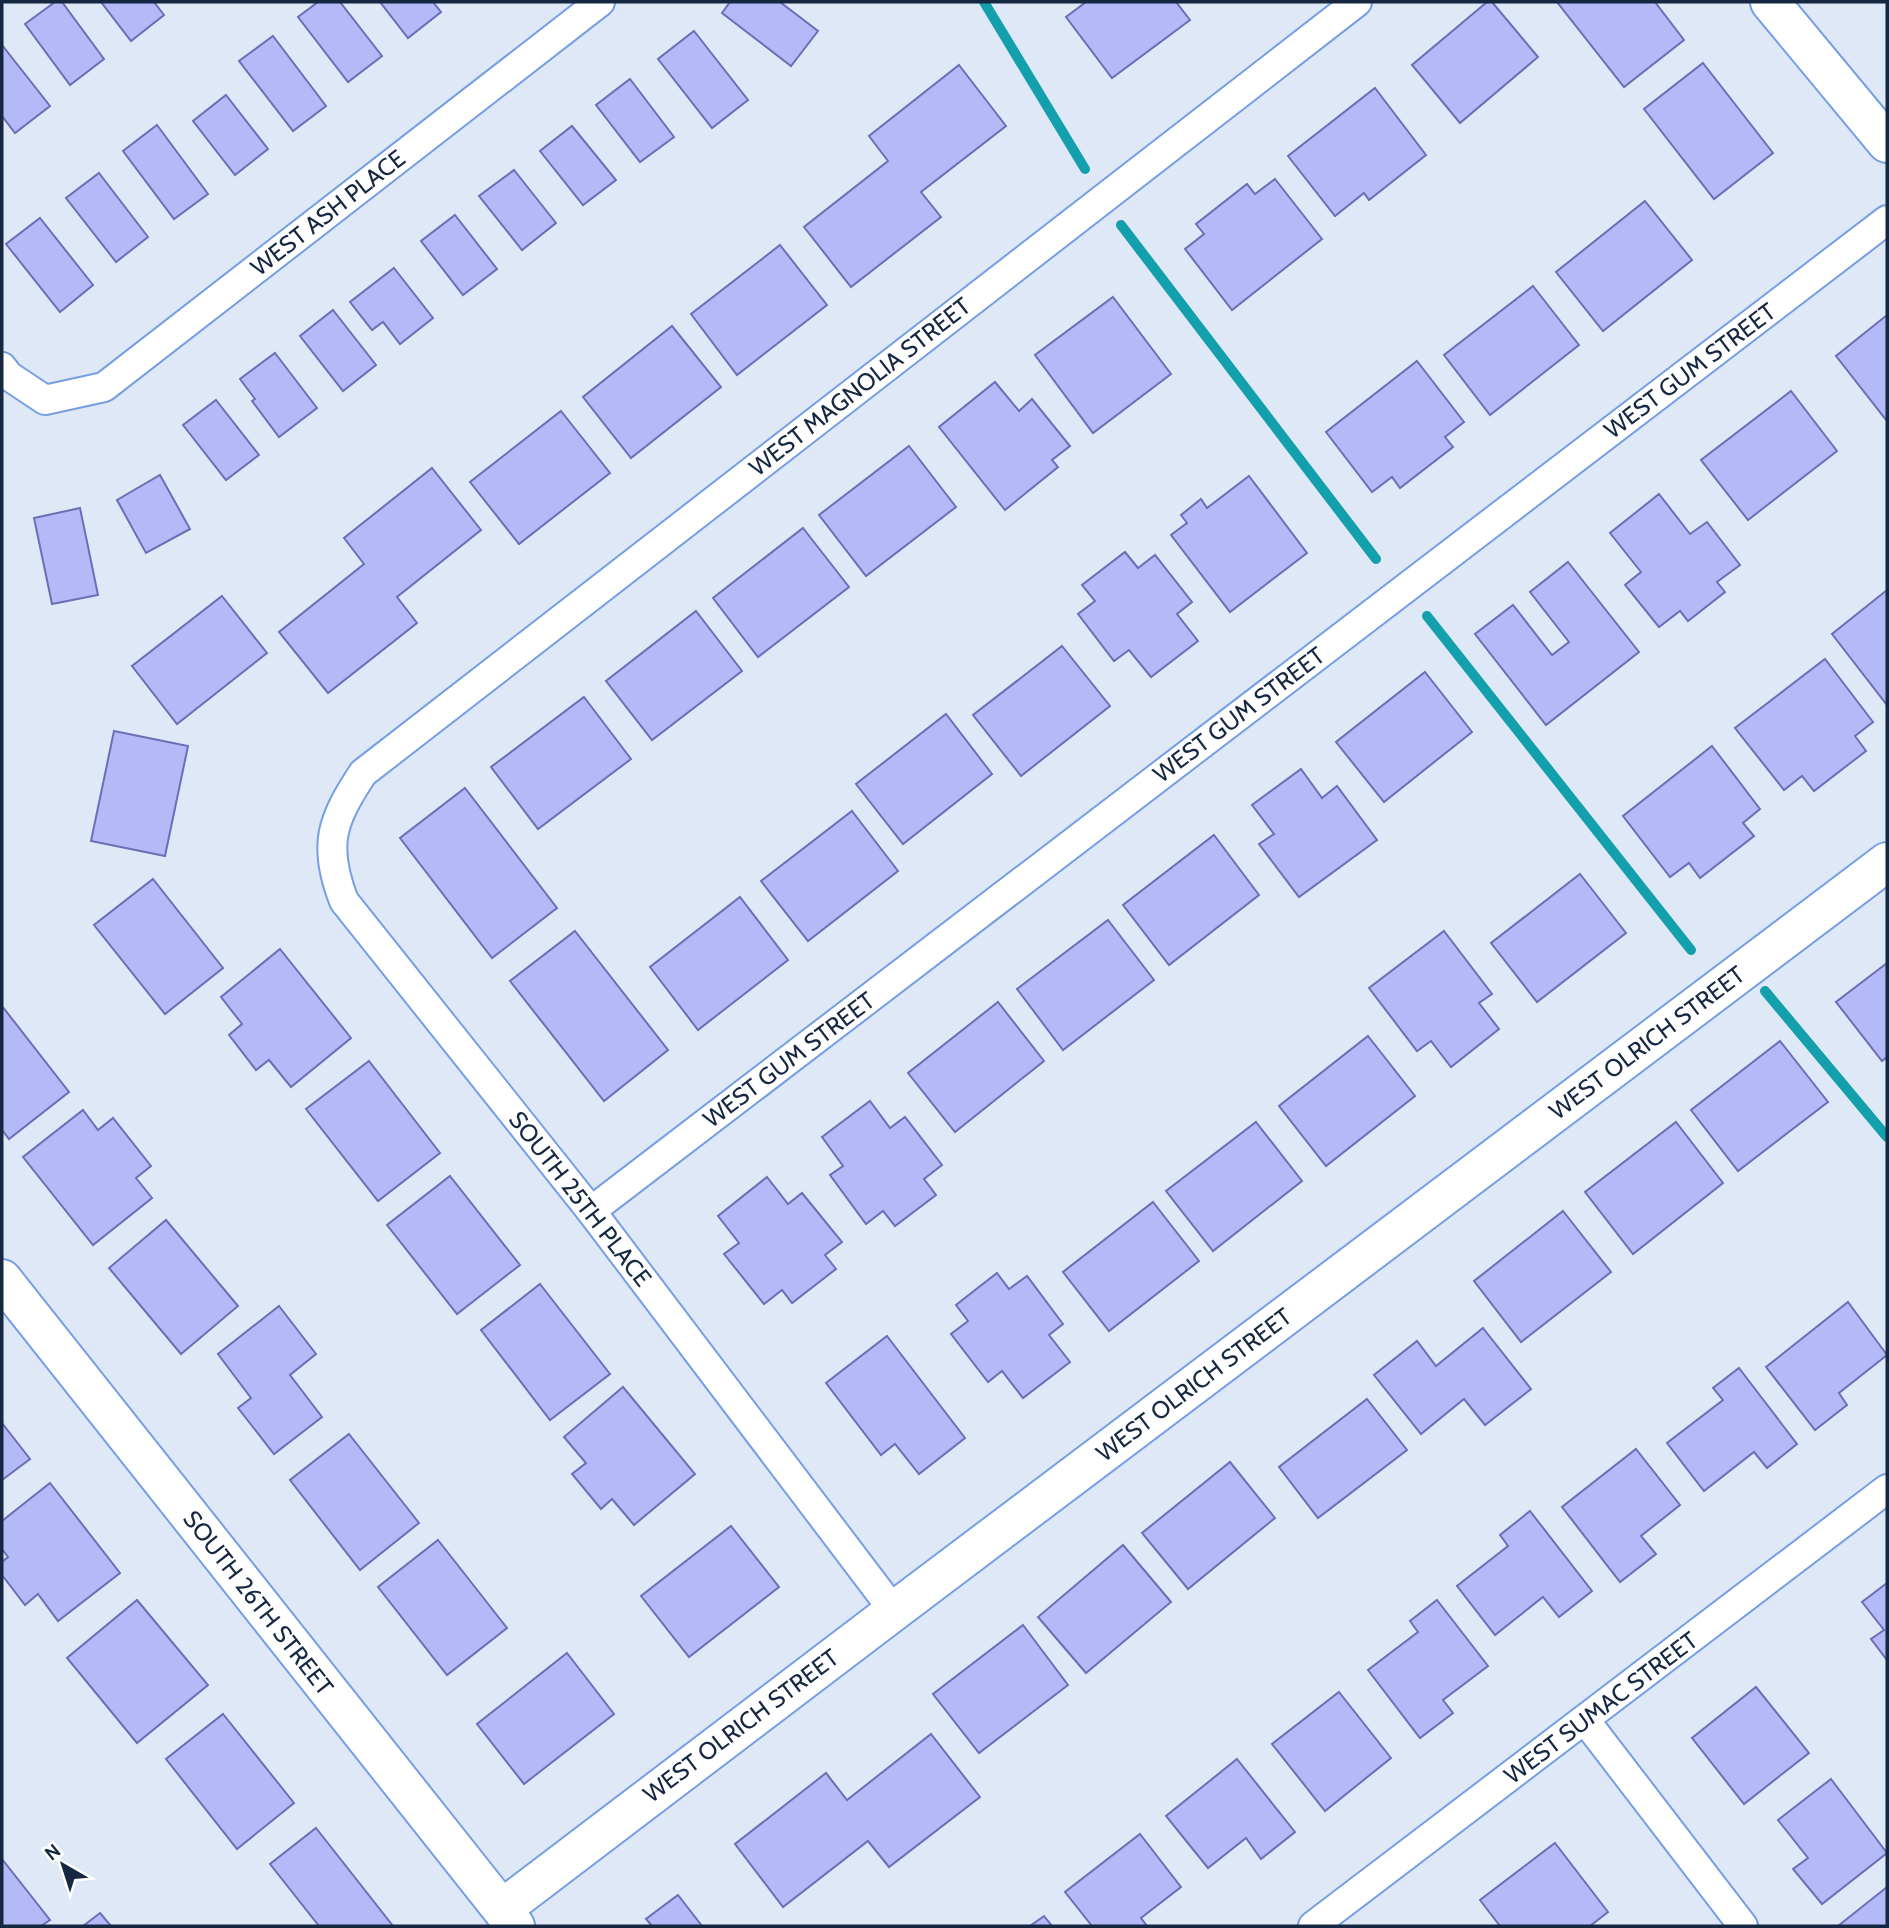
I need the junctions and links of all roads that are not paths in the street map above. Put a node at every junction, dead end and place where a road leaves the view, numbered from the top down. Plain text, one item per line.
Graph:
1 (600, 2) edge
2 (1357, 2) edge
3 (1770, 2) edge
4 (1887, 143) edge
5 (1887, 220) edge
6 (2, 367) edge
7 (363, 773) joint
8 (1887, 862) edge
9 (591, 1211) junction
10 (2, 1279) edge
11 (1887, 1489) edge
12 (894, 1611) junction
13 (1585, 1720) junction
14 (508, 1918) edge
15 (1313, 1926) edge
16 (1743, 1926) edge

1 - 6 street, WEST ASH PLACE
2 - 7 street, WEST MAGNOLIA STREET
3 - 4 street
5 - 9 street, WEST GUM STREET
7 - 9 street, SOUTH 25TH PLACE
8 - 12 street, WEST OLRICH STREET
9 - 12 street, SOUTH 25TH PLACE
10 - 14 street, SOUTH 26TH STREET
11 - 13 street, WEST SUMAC STREET
12 - 14 street, WEST OLRICH STREET
13 - 15 street, WEST SUMAC STREET
13 - 16 street

